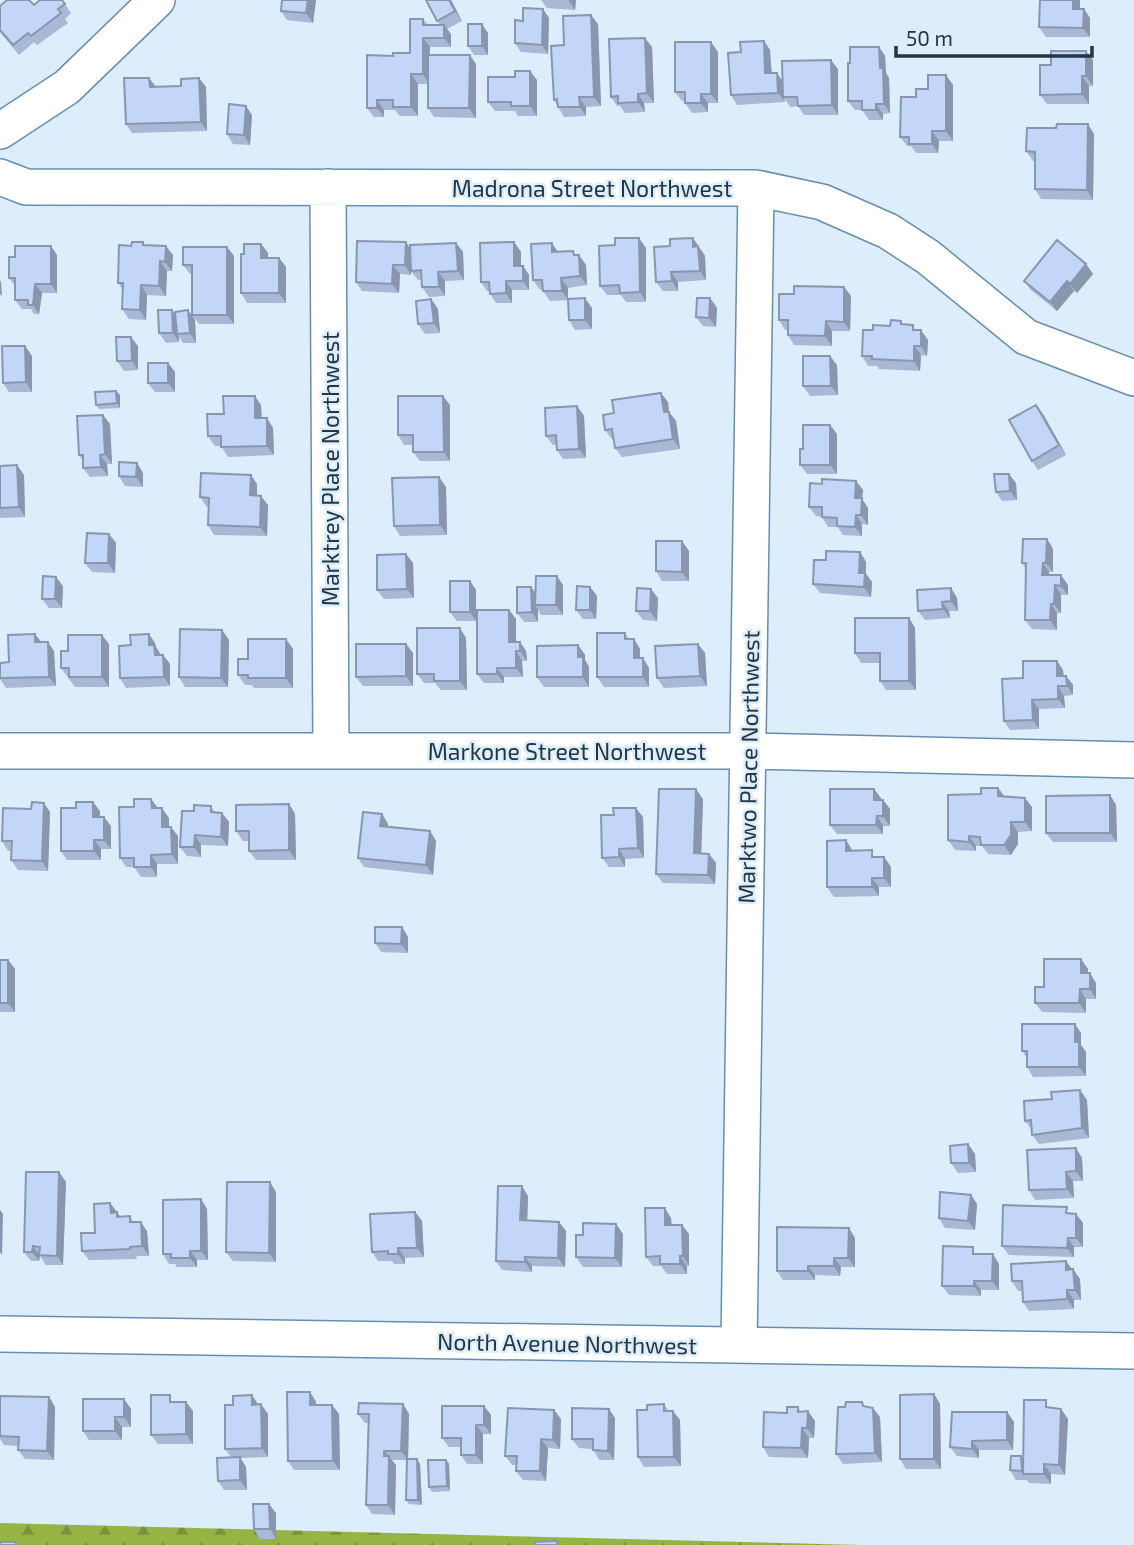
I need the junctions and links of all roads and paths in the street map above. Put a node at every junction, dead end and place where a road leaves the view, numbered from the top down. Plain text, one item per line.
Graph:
1 (157, 0) edge
2 (0, 131) edge
3 (0, 177) edge
4 (328, 187) junction
5 (756, 188) junction
6 (1134, 378) edge
7 (0, 751) edge
8 (331, 751) junction
9 (748, 751) junction
10 (1134, 760) edge
11 (0, 1334) edge
12 (739, 1345) junction
13 (1134, 1351) edge

1 - 2 street
3 - 4 street, Madrona Street Northwest
4 - 5 street, Madrona Street Northwest
4 - 8 street, Marktrey Place Northwest
5 - 6 street, Madrona Street Northwest
5 - 9 street, Marktwo Place Northwest
7 - 8 street, Markone Street Northwest
8 - 9 street, Markone Street Northwest
9 - 10 street, Markone Street Northwest
9 - 12 street, Marktwo Place Northwest
11 - 12 street, North Avenue Northwest
12 - 13 street, North Avenue Northwest

